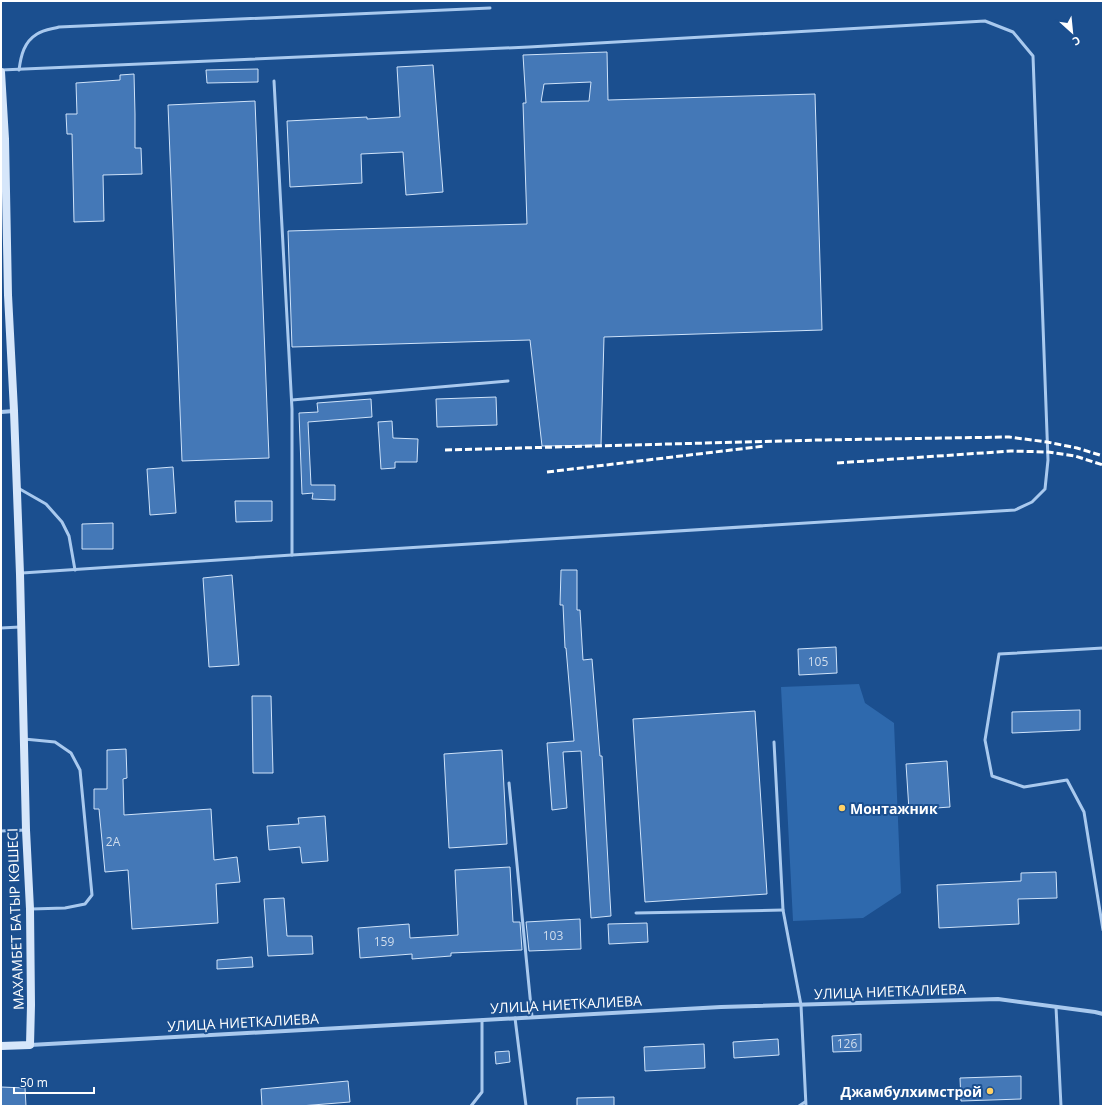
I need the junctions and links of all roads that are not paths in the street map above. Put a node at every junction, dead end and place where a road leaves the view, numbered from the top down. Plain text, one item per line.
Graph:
1 (490, 8) dead end
2 (18, 70) junction
3 (1, 71) edge
4 (274, 81) dead end
5 (5, 295) edge
6 (508, 381) dead end
7 (292, 400) junction
8 (14, 411) junction
9 (1, 412) edge
10 (17, 487) junction
11 (292, 555) junction
12 (75, 570) junction
13 (20, 574) junction
14 (21, 627) junction
15 (1, 628) edge
16 (1103, 648) edge
17 (24, 739) junction
18 (774, 742) dead end
19 (509, 783) dead end
20 (26, 830) junction
21 (1, 831) edge
22 (30, 909) junction
23 (783, 910) junction
24 (636, 913) dead end
25 (1103, 930) edge
26 (801, 1005) junction
27 (1056, 1007) junction
28 (1103, 1014) edge
29 (532, 1017) junction
30 (515, 1018) junction
31 (482, 1020) junction
32 (30, 1045) junction
33 (1, 1046) edge
34 (806, 1104) edge
35 (471, 1106) edge
36 (526, 1106) edge
37 (799, 1106) edge
38 (1061, 1106) edge

1 - 2 lane
2 - 3 lane
2 - 11 lane
3 - 5 street, МАХАМБЕТ БАТЫР КӨШЕСІ
4 - 7 lane
5 - 8 street, МАХАМБЕТ БАТЫР КӨШЕСІ
6 - 7 lane
7 - 11 lane
8 - 9 street
8 - 10 street, МАХАМБЕТ БАТЫР КӨШЕСІ
10 - 12 lane
10 - 13 street, МАХАМБЕТ БАТЫР КӨШЕСІ
11 - 12 lane
12 - 13 lane
13 - 14 street, МАХАМБЕТ БАТЫР КӨШЕСІ
14 - 15 lane
14 - 17 street, МАХАМБЕТ БАТЫР КӨШЕСІ
16 - 25 lane
17 - 20 street, МАХАМБЕТ БАТЫР КӨШЕСІ
17 - 22 lane
18 - 23 lane
19 - 29 lane
20 - 21 lane
20 - 22 street, МАХАМБЕТ БАТЫР КӨШЕСІ
22 - 32 street, МАХАМБЕТ БАТЫР КӨШЕСІ
23 - 24 lane
23 - 26 lane
26 - 27 street, УЛИЦА НИЕТКАЛИЕВА
26 - 29 street, УЛИЦА НИЕТКАЛИЕВА
26 - 34 lane
27 - 28 street, УЛИЦА НИЕТКАЛИЕВА
27 - 38 lane
29 - 30 street, УЛИЦА НИЕТКАЛИЕВА
30 - 31 street, УЛИЦА НИЕТКАЛИЕВА
30 - 36 lane
31 - 32 street, УЛИЦА НИЕТКАЛИЕВА
31 - 35 lane
32 - 33 street
34 - 37 lane

